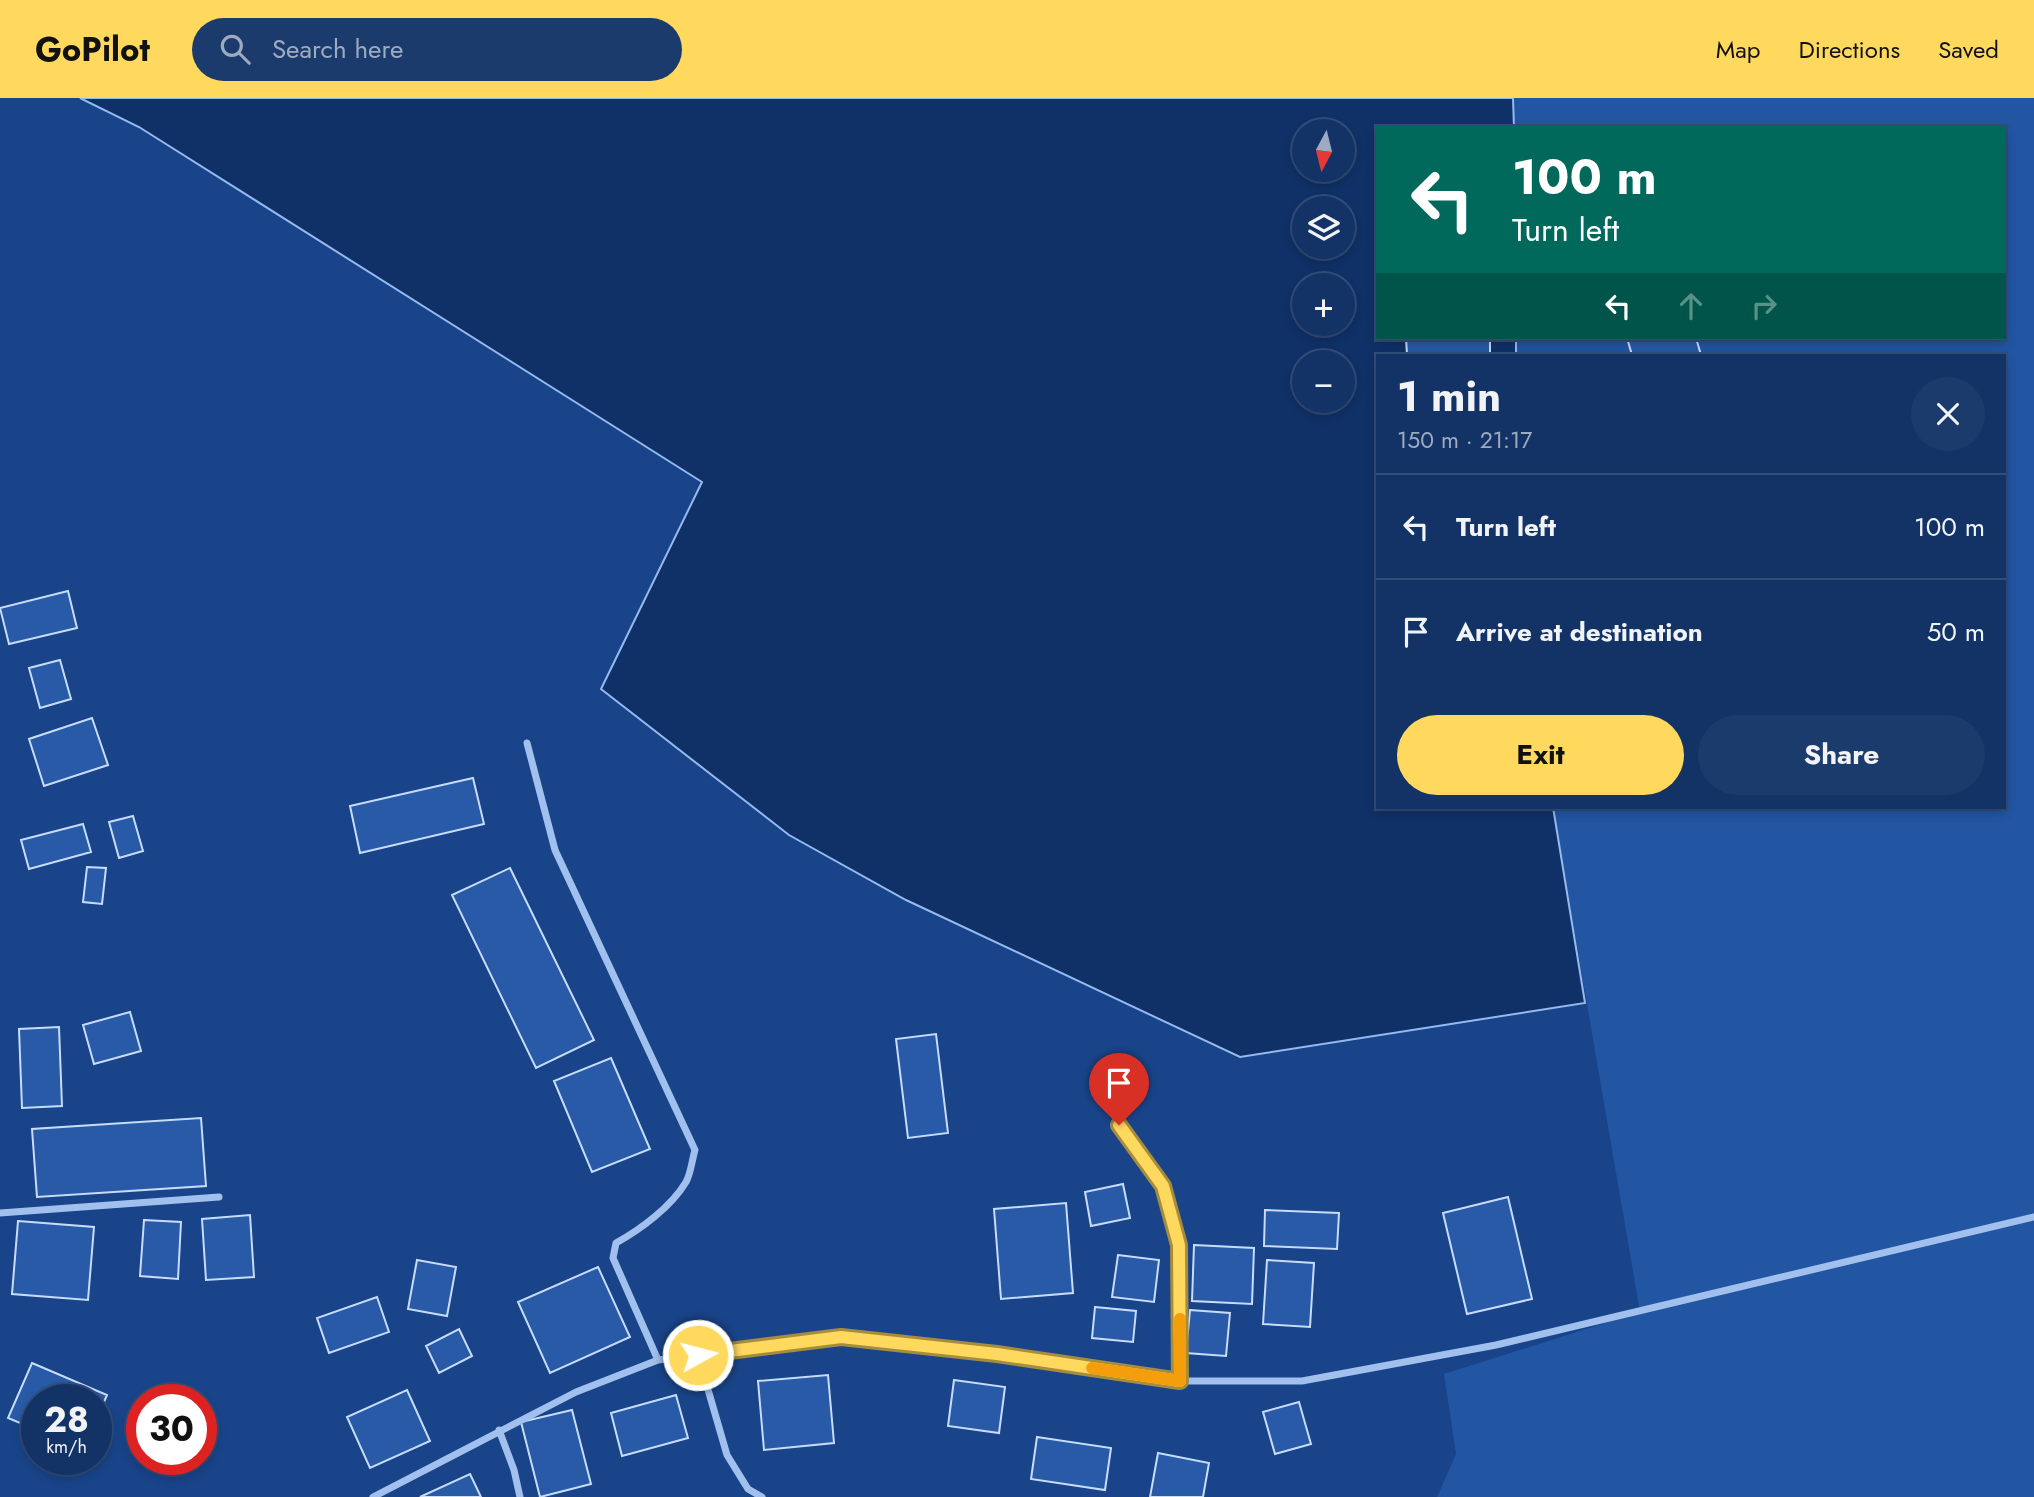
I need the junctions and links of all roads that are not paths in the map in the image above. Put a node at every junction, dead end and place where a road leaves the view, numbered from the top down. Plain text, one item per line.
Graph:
1 (527, 743) dead end
2 (1119, 1125) dead end
3 (219, 1197) dead end
4 (0, 1213) edge
5 (2034, 1217) edge
6 (698, 1355) junction
7 (658, 1360) junction
8 (1180, 1381) junction
9 (499, 1430) junction
10 (373, 1497) edge
11 (520, 1497) edge
12 (762, 1497) edge

1 - 7 street
2 - 8 street
3 - 4 street
5 - 8 street
6 - 7 street
6 - 8 street
6 - 12 street
7 - 9 street
9 - 10 street
9 - 11 street

